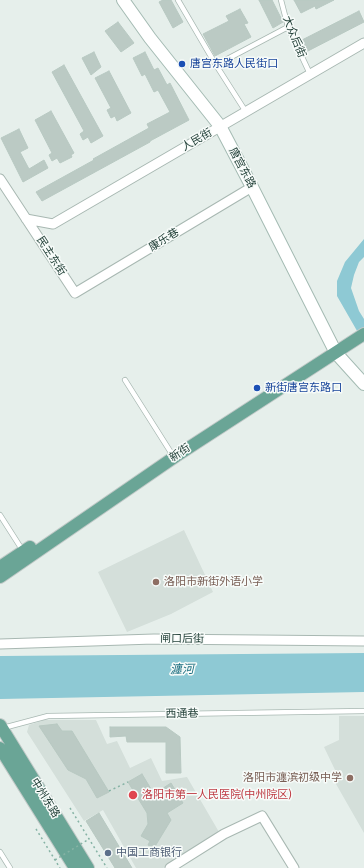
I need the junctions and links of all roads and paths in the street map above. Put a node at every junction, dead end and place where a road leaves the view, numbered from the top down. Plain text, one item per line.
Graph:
1 (123, 0) edge
2 (178, 0) edge
3 (282, 0) edge
4 (288, 27) junction
5 (364, 43) edge
6 (216, 65) junction
7 (310, 74) junction
8 (246, 112) junction
9 (220, 126) junction
10 (0, 178) edge
11 (252, 187) junction
12 (26, 219) junction
13 (75, 293) joint
14 (364, 325) edge
15 (358, 335) edge
16 (334, 349) junction
17 (125, 380) dead end
18 (364, 384) edge
19 (170, 451) junction
20 (0, 515) edge
21 (23, 551) junction
22 (0, 567) edge
23 (0, 578) edge
24 (364, 641) edge
25 (0, 644) edge
26 (364, 711) edge
27 (1, 727) edge
28 (0, 748) edge
29 (128, 782) dead end
30 (109, 792) dead end
31 (70, 808) dead end
32 (36, 829) dead end
33 (89, 839) junction
34 (0, 852) edge
35 (55, 860) junction
36 (10, 868) edge
37 (60, 868) edge
38 (75, 868) edge
39 (88, 868) edge
40 (107, 868) edge
41 (170, 868) edge
42 (294, 868) edge

1 - 9 street, 唐宫东路
2 - 6 lane
3 - 4 lane, 大众后街
4 - 6 lane
4 - 7 lane, 大众后街
5 - 7 street, 人民街
6 - 8 lane
7 - 8 street, 人民街
8 - 9 street, 人民街
9 - 11 street, 唐宫东路
9 - 12 street, 人民街
10 - 12 street, 民主东街
11 - 13 street, 康乐巷
11 - 16 street, 唐宫东路
12 - 13 street, 民主东街
14 - 15 main road, 新街
15 - 16 main road, 新街
16 - 18 street, 唐宫东路
16 - 19 main road, 新街
16 - 23 main road, 新街
17 - 19 lane
19 - 21 main road, 新街
20 - 21 lane
21 - 22 main road, 新街
24 - 25 street, 闸口后街
26 - 27 lane, 西通巷
27 - 39 main road, 中州东路
28 - 38 main road, 中州东路
29 - 30 path
31 - 33 path
32 - 35 path
33 - 35 path, bridge
33 - 40 path
34 - 36 lane
35 - 37 path
41 - 42 street

